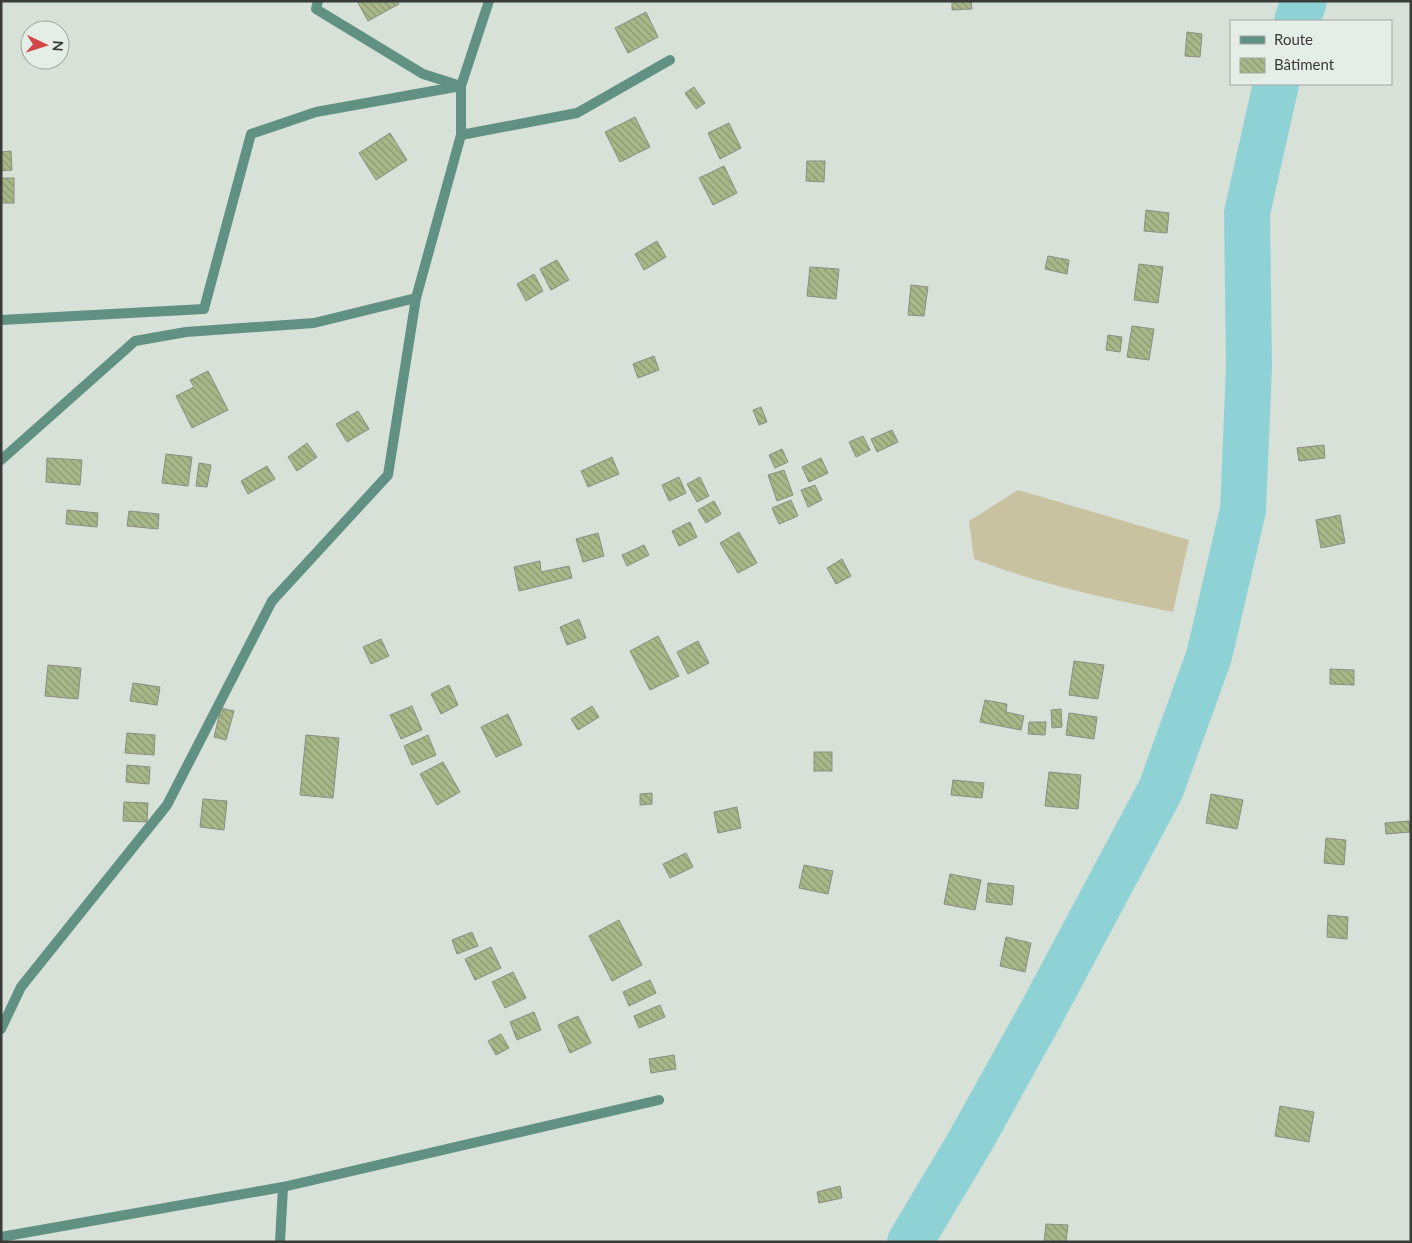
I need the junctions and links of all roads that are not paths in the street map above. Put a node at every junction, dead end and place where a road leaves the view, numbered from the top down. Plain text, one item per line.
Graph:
1 (318, 1) edge
2 (489, 1) edge
3 (670, 60) dead end
4 (461, 86) junction
5 (461, 135) junction
6 (416, 298) junction
7 (1, 320) edge
8 (1, 460) edge
9 (1, 1030) edge
10 (659, 1100) dead end
11 (283, 1187) junction
12 (1, 1237) edge
13 (280, 1242) edge

1 - 4 street
2 - 4 street
3 - 5 street
4 - 5 street
4 - 7 street
5 - 6 street
6 - 8 street
6 - 9 street
10 - 11 street
11 - 12 street
11 - 13 street

